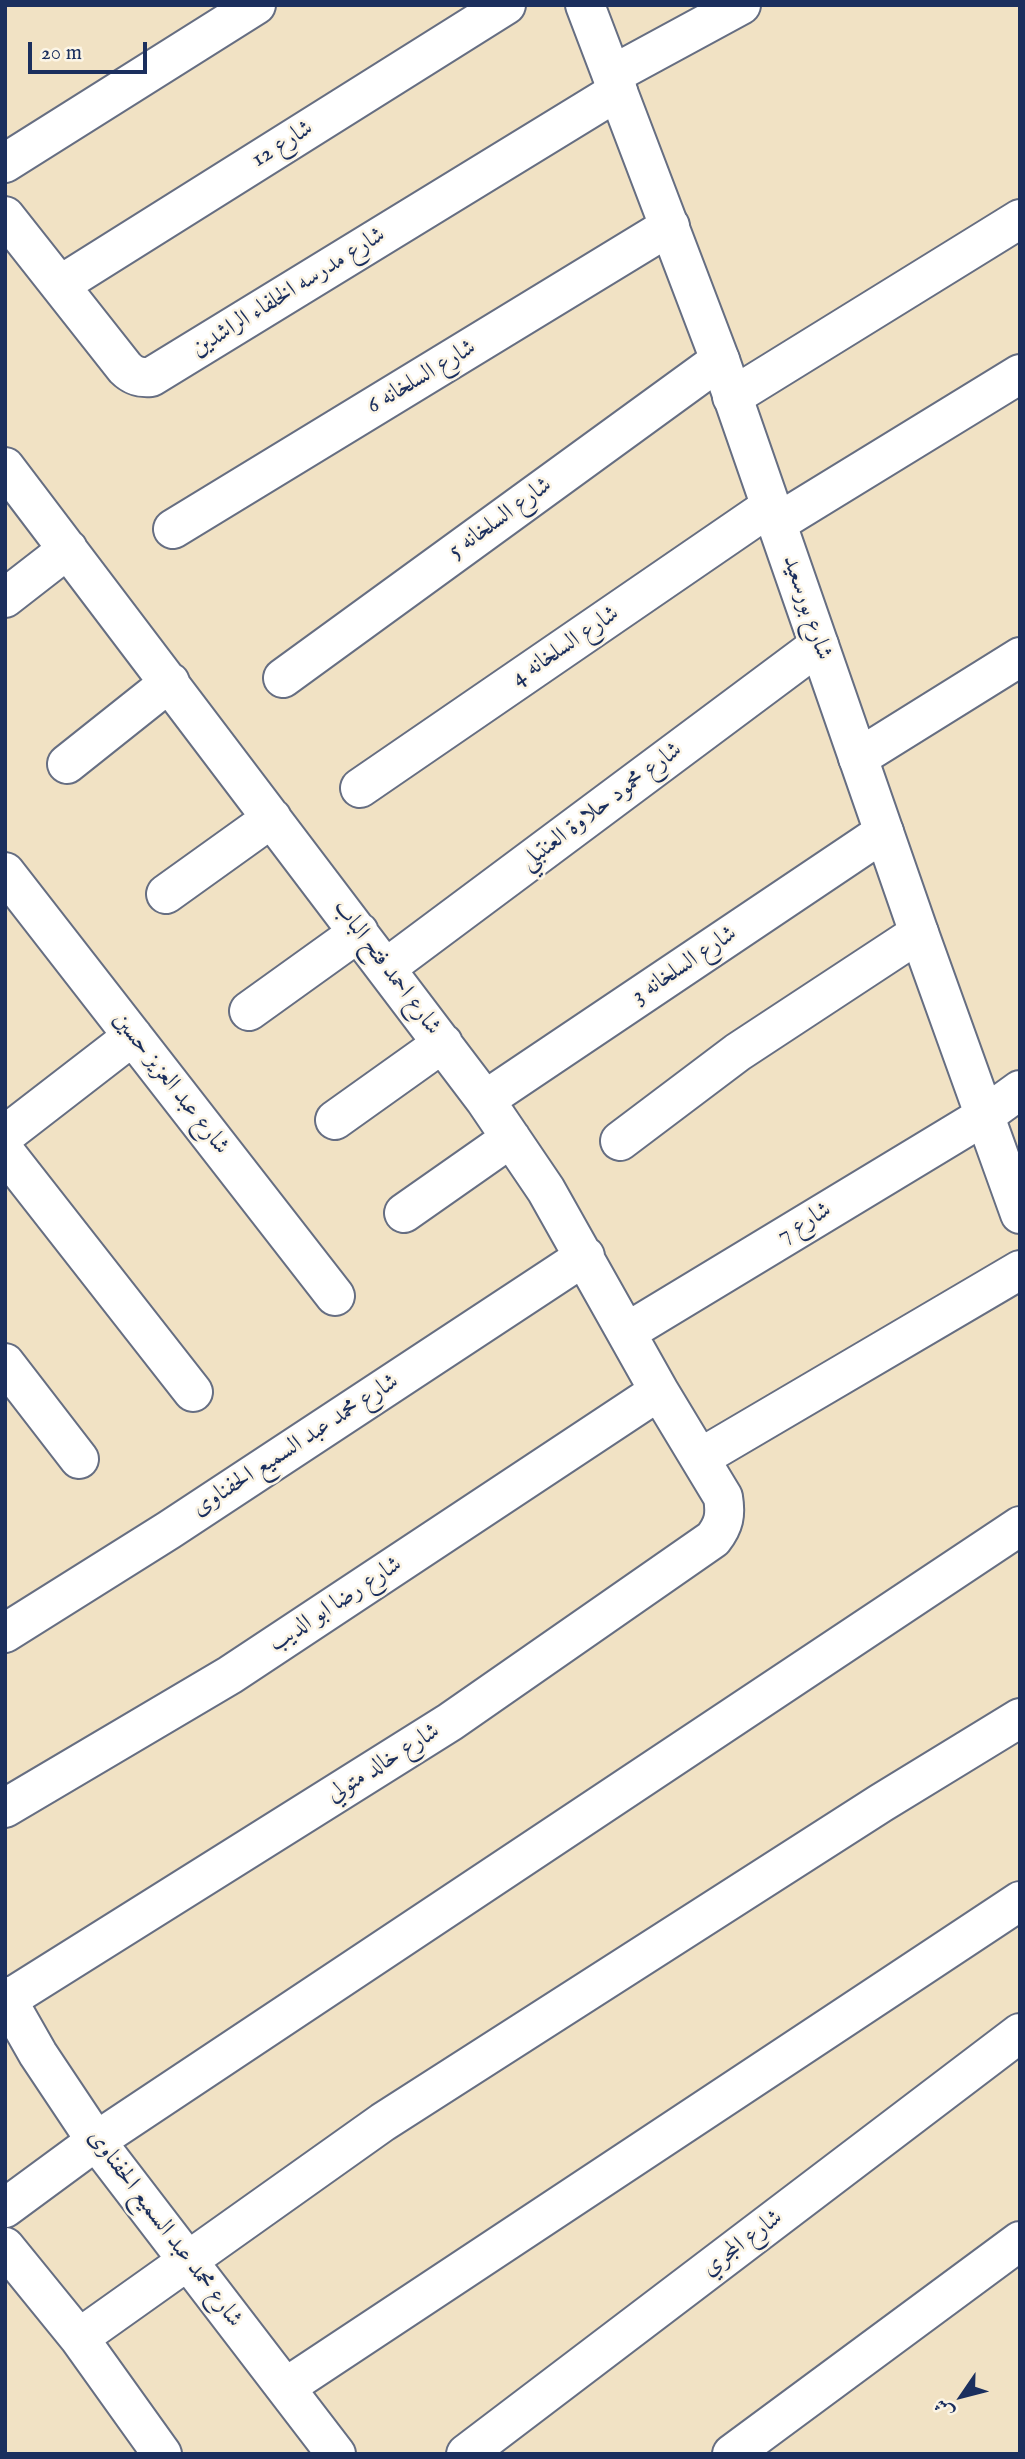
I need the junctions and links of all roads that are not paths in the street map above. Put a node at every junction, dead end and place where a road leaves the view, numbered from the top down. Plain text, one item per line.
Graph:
1 (256, 5) edge
2 (506, 5) edge
3 (585, 5) edge
4 (741, 5) edge
5 (615, 83) junction
6 (5, 163) edge
7 (5, 216) edge
8 (1020, 219) edge
9 (670, 226) junction
10 (60, 285) junction
11 (720, 360) junction
12 (1020, 374) edge
13 (732, 397) junction
14 (5, 467) edge
15 (774, 514) junction
16 (173, 529) dead end
17 (68, 549) junction
18 (5, 598) edge
19 (819, 645) junction
20 (1020, 657) edge
21 (282, 678) dead end
22 (170, 682) junction
23 (859, 758) junction
24 (67, 765) dead end
25 (360, 788) dead end
26 (272, 818) junction
27 (884, 832) junction
28 (12, 893) edge
29 (166, 894) dead end
30 (359, 932) junction
31 (919, 933) junction
32 (386, 968) junction
33 (249, 1011) dead end
34 (133, 1036) junction
35 (443, 1043) junction
36 (1020, 1090) edge
37 (485, 1100) junction
38 (984, 1116) junction
39 (335, 1120) dead end
40 (5, 1135) edge
41 (511, 1139) junction
42 (620, 1141) dead end
43 (5, 1152) edge
44 (404, 1213) dead end
45 (1020, 1214) edge
46 (585, 1256) junction
47 (1020, 1270) edge
48 (335, 1296) dead end
49 (627, 1332) junction
50 (5, 1363) edge
51 (659, 1391) junction
52 (193, 1392) dead end
53 (700, 1458) junction
54 (79, 1459) dead end
55 (723, 1497) joint
56 (1020, 1526) edge
57 (5, 1633) edge
58 (1020, 1718) edge
59 (5, 1808) edge
60 (1020, 1901) edge
61 (6, 1998) edge
62 (1020, 2033) edge
63 (96, 2141) junction
64 (5, 2208) edge
65 (1020, 2241) edge
66 (5, 2247) edge
67 (188, 2261) junction
68 (79, 2338) junction
69 (286, 2387) junction
70 (162, 2454) edge
71 (335, 2454) edge
72 (466, 2454) edge
73 (732, 2454) edge

1 - 6 street
2 - 10 street, شارع 12
3 - 5 street, شارع بورسعيد
4 - 5 street
5 - 9 street, شارع بورسعيد
5 - 10 street, شارع مدرسه الخلفاء الراشدين
7 - 10 street, شارع مدرسه الخلفاء الراشدين
8 - 13 street
9 - 11 street, شارع بورسعيد
9 - 16 street, شارع السلخانه 6
11 - 13 street, شارع بورسعيد
11 - 21 street, شارع السلخانه 5
12 - 15 street, شارع السلخانه 4
13 - 15 street, شارع بورسعيد
14 - 17 street, شارع احمد فتح الباب
15 - 19 street, شارع بورسعيد
15 - 25 street, شارع السلخانه 4
17 - 18 street
17 - 22 street, شارع احمد فتح الباب
19 - 23 street, شارع بورسعيد
19 - 32 street, شارع محمود حلاوة العنتبلي
20 - 23 street
22 - 24 street
22 - 26 street, شارع احمد فتح الباب
23 - 27 street, شارع بورسعيد
26 - 29 street
26 - 30 street, شارع احمد فتح الباب
27 - 31 street, شارع بورسعيد
27 - 37 street, شارع السلخانه 3
28 - 34 street, شارع عبد العزيز حسين
30 - 32 street, شارع احمد فتح الباب
30 - 33 street
31 - 38 street, شارع بورسعيد
31 - 42 street
32 - 35 street, شارع احمد فتح الباب
34 - 40 street
34 - 48 street, شارع عبد العزيز حسين
35 - 37 street, شارع احمد فتح الباب
35 - 39 street
36 - 38 street, شارع 7
37 - 41 street, شارع احمد فتح الباب
38 - 45 street, شارع بورسعيد
38 - 49 street, شارع 7
41 - 44 street
41 - 46 street, شارع احمد فتح الباب
43 - 52 street
46 - 49 street, شارع احمد فتح الباب
46 - 57 street, شارع محمد عبد السميع الحفناوى
47 - 53 street
49 - 51 street, شارع احمد فتح الباب
50 - 54 street
51 - 53 street, شارع احمد فتح الباب
51 - 59 street, شارع رضا ابو الديب
53 - 55 street, شارع احمد فتح الباب
55 - 61 street, شارع خالد متولي
56 - 63 street
58 - 67 street
60 - 69 street
61 - 63 street, شارع محمد عبد السميع الحفناوى
62 - 72 street, شارع المجري
63 - 64 street
63 - 67 street, شارع محمد عبد السميع الحفناوى
65 - 73 street
66 - 68 street
67 - 68 street
67 - 69 street, شارع محمد عبد السميع الحفناوى
68 - 70 street
69 - 71 street, شارع محمد عبد السميع الحفناوى

